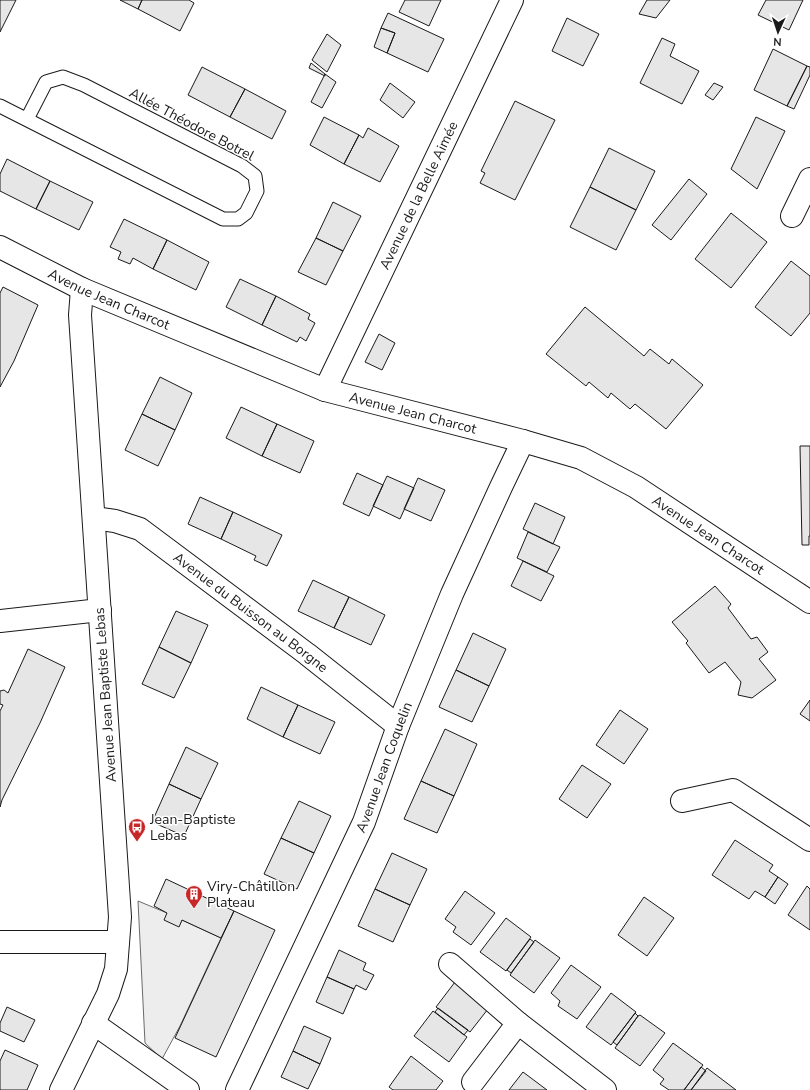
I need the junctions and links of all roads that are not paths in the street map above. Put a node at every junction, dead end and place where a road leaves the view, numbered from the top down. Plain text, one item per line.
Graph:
1 (512, 0) edge
2 (0, 106) edge
3 (27, 119) junction
4 (810, 179) edge
5 (792, 216) dead end
6 (0, 247) edge
7 (82, 289) junction
8 (325, 390) junction
9 (523, 441) junction
10 (94, 518) junction
11 (810, 602) edge
12 (100, 610) junction
13 (0, 621) edge
14 (398, 726) junction
15 (682, 801) dead end
16 (810, 840) edge
17 (0, 942) edge
18 (118, 942) junction
19 (450, 964) dead end
20 (93, 1023) junction
21 (518, 1023) junction
22 (473, 1082) dead end
23 (61, 1090) edge
24 (188, 1090) edge
25 (237, 1090) edge
26 (606, 1090) edge

1 - 8 street, Avenue de la Belle Aimée
2 - 3 lane, Allée Théodore Botrel
3 - 3 lane, Allée Théodore Botrel
4 - 5 street
6 - 7 street, Avenue Jean Charcot
7 - 8 street, Avenue Jean Charcot
7 - 10 street, Avenue Jean Baptiste Lebas
8 - 9 street, Avenue Jean Charcot
9 - 11 street, Avenue Jean Charcot
9 - 14 street, Avenue Jean Coquelin
10 - 12 street, Avenue Jean Baptiste Lebas
10 - 14 street, Avenue du Buisson au Borgne
12 - 13 street
12 - 18 street, Avenue Jean Baptiste Lebas
14 - 25 street, Avenue Jean Coquelin
15 - 16 street
17 - 18 street
18 - 20 street, Avenue Jean Baptiste Lebas
19 - 21 street
20 - 23 street, Avenue Jean Baptiste Lebas
20 - 24 street
21 - 22 street
21 - 26 street

